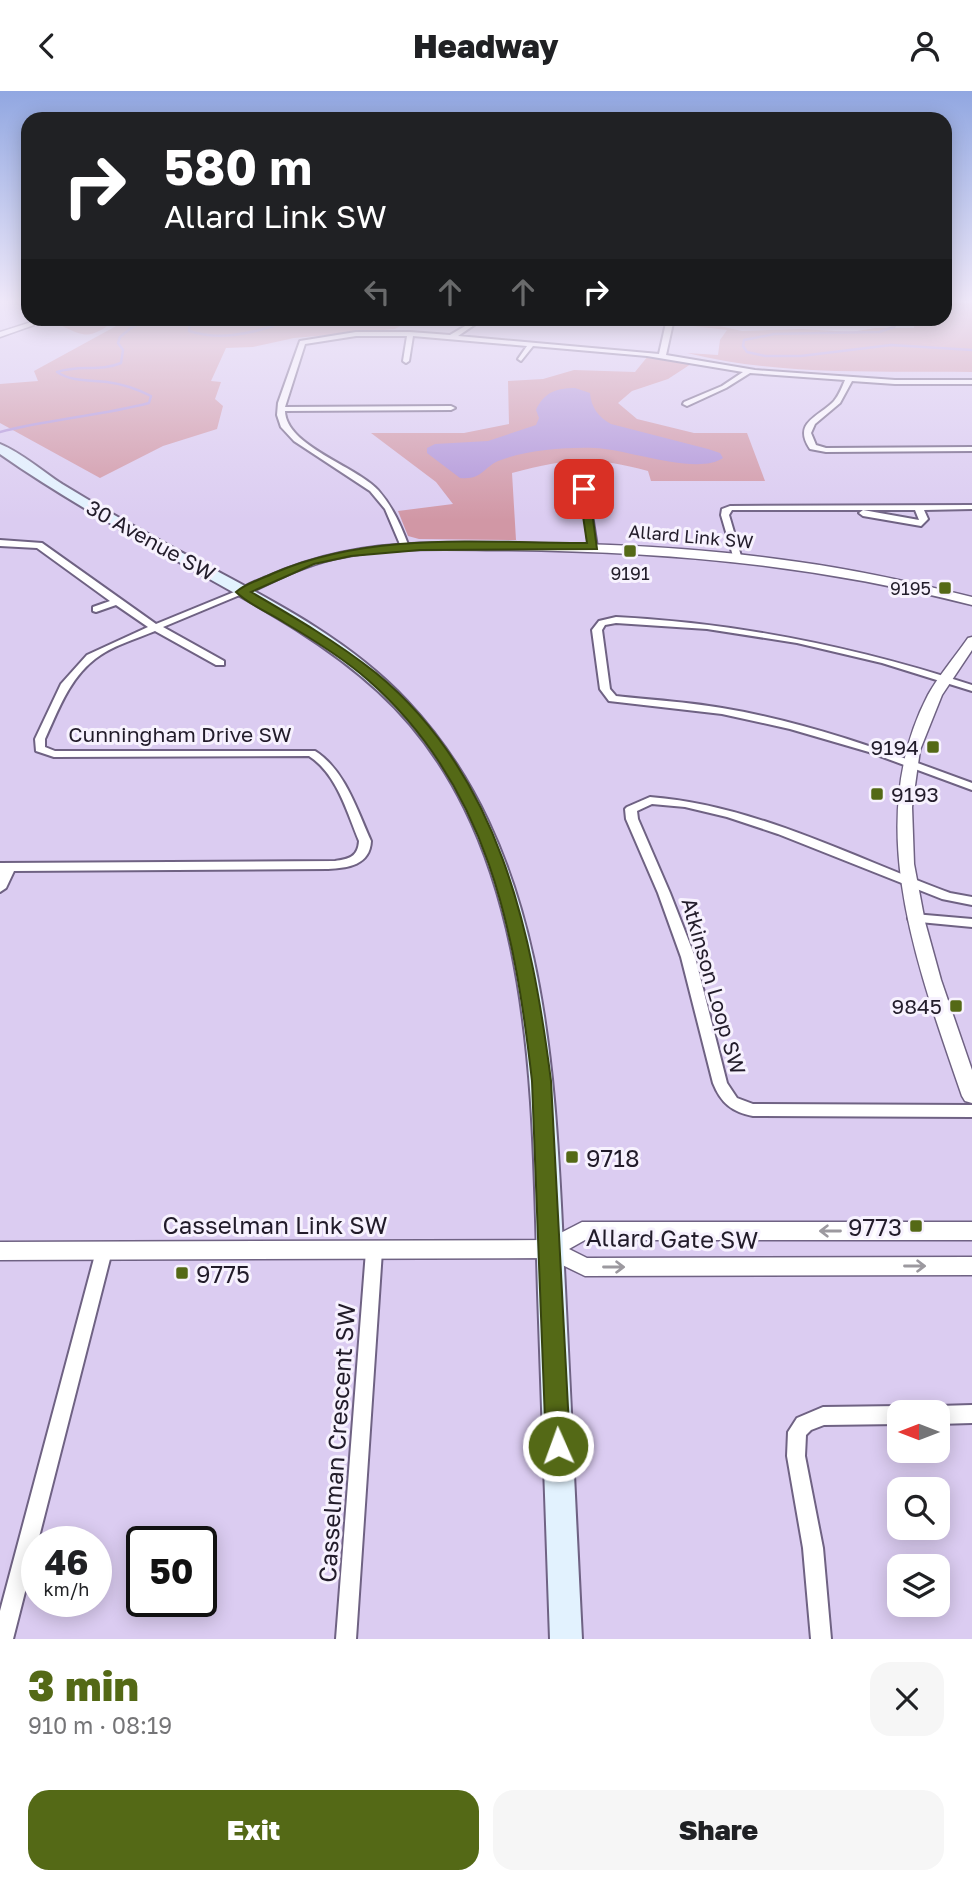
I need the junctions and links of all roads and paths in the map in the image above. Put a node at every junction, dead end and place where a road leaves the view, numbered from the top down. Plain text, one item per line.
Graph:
1 (291, 375) edge
2 (742, 375) edge
3 (802, 375) edge
4 (849, 379) junction
5 (972, 382) edge
6 (687, 404) dead end
7 (281, 408) junction
8 (451, 408) dead end
9 (0, 448) edge
10 (972, 449) edge
11 (584, 489) dead end
12 (835, 507) junction
13 (918, 507) junction
14 (972, 507) edge
15 (0, 543) edge
16 (405, 547) junction
17 (593, 547) junction
18 (737, 556) junction
19 (242, 592) junction
20 (972, 601) edge
21 (117, 602) junction
22 (96, 609) dead end
23 (156, 627) junction
24 (972, 641) edge
25 (220, 663) dead end
26 (943, 679) junction
27 (972, 688) edge
28 (910, 764) junction
29 (972, 787) edge
30 (5, 867) edge
31 (906, 880) junction
32 (0, 888) edge
33 (972, 901) edge
34 (914, 919) junction
35 (972, 923) edge
36 (967, 1070) edge
37 (972, 1096) edge
38 (972, 1111) edge
39 (972, 1231) edge
40 (550, 1249) junction
41 (0, 1251) edge
42 (104, 1251) junction
43 (374, 1251) junction
44 (972, 1266) edge
45 (972, 1414) edge
46 (887, 1415) edge
47 (950, 1415) edge
48 (3, 1639) edge
49 (346, 1639) edge
50 (566, 1639) edge
51 (821, 1639) edge

1 - 7 street
2 - 6 street
3 - 4 street
4 - 5 street
4 - 10 street
7 - 8 street
7 - 16 street
9 - 19 main road, 30 Avenue SW
11 - 17 street
12 - 13 street
12 - 13 street
12 - 18 street
13 - 14 street
15 - 21 street
16 - 17 street, Allard Link SW
16 - 19 street, Allard Link SW
17 - 18 street, Allard Link SW
18 - 20 street, Allard Link SW
19 - 23 street, Cunningham Drive SW
19 - 40 main road, 30 Avenue SW
21 - 22 street
21 - 23 street
23 - 25 street
23 - 30 street, Cunningham Drive SW
24 - 26 street
26 - 27 street
26 - 28 street
26 - 28 street
28 - 29 street
28 - 31 street
30 - 32 street
31 - 33 street
31 - 34 street
31 - 38 street, Atkinson Loop SW
34 - 35 street
34 - 36 street
36 - 37 street
39 -> 40 street, Allard Gate SW
40 - 43 street, Casselman Link SW
40 -> 44 street, Allard Gate SW
40 - 50 main road, 30 Avenue SW
41 - 42 street, Casselman Link SW
42 - 43 street, Casselman Link SW
42 - 48 street
43 - 49 street, Casselman Crescent SW
45 - 47 street
46 - 51 street

